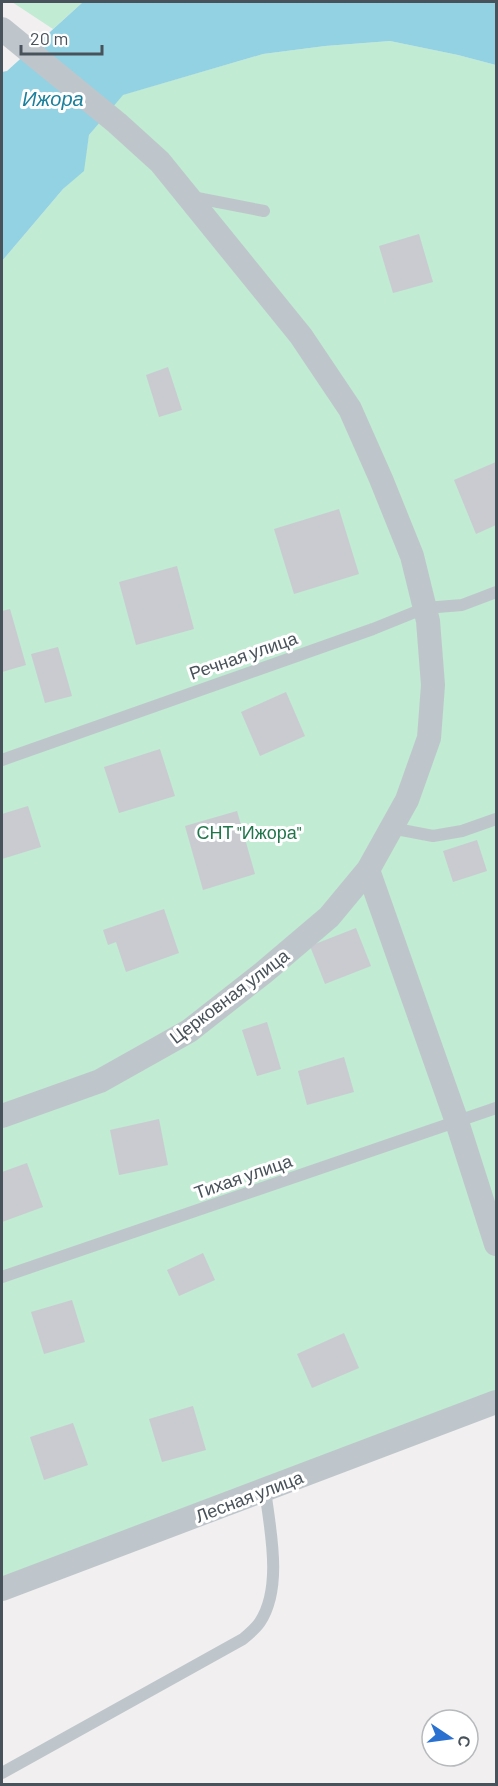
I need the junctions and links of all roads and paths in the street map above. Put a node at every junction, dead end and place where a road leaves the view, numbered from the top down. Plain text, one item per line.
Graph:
1 (2, 29) edge
2 (188, 196) junction
3 (264, 211) dead end
4 (496, 592) edge
5 (425, 608) junction
6 (2, 760) edge
7 (496, 819) edge
8 (392, 828) junction
9 (368, 870) junction
10 (496, 1108) edge
11 (2, 1116) edge
12 (457, 1122) junction
13 (496, 1244) edge
14 (2, 1277) edge
15 (496, 1402) edge
16 (265, 1490) junction
17 (2, 1588) edge
18 (2, 1773) edge

1 - 2 street, Церковная улица
2 - 3 lane
2 - 5 street, Церковная улица
4 - 5 lane, Речная улица
5 - 6 lane, Речная улица
5 - 8 street, Церковная улица
7 - 8 lane
8 - 9 street, Церковная улица
9 - 11 street, Церковная улица
9 - 12 street
10 - 12 lane, Тихая улица
12 - 13 street
12 - 14 lane, Тихая улица
15 - 16 street, Лесная улица
16 - 17 street, Лесная улица
16 - 18 lane

